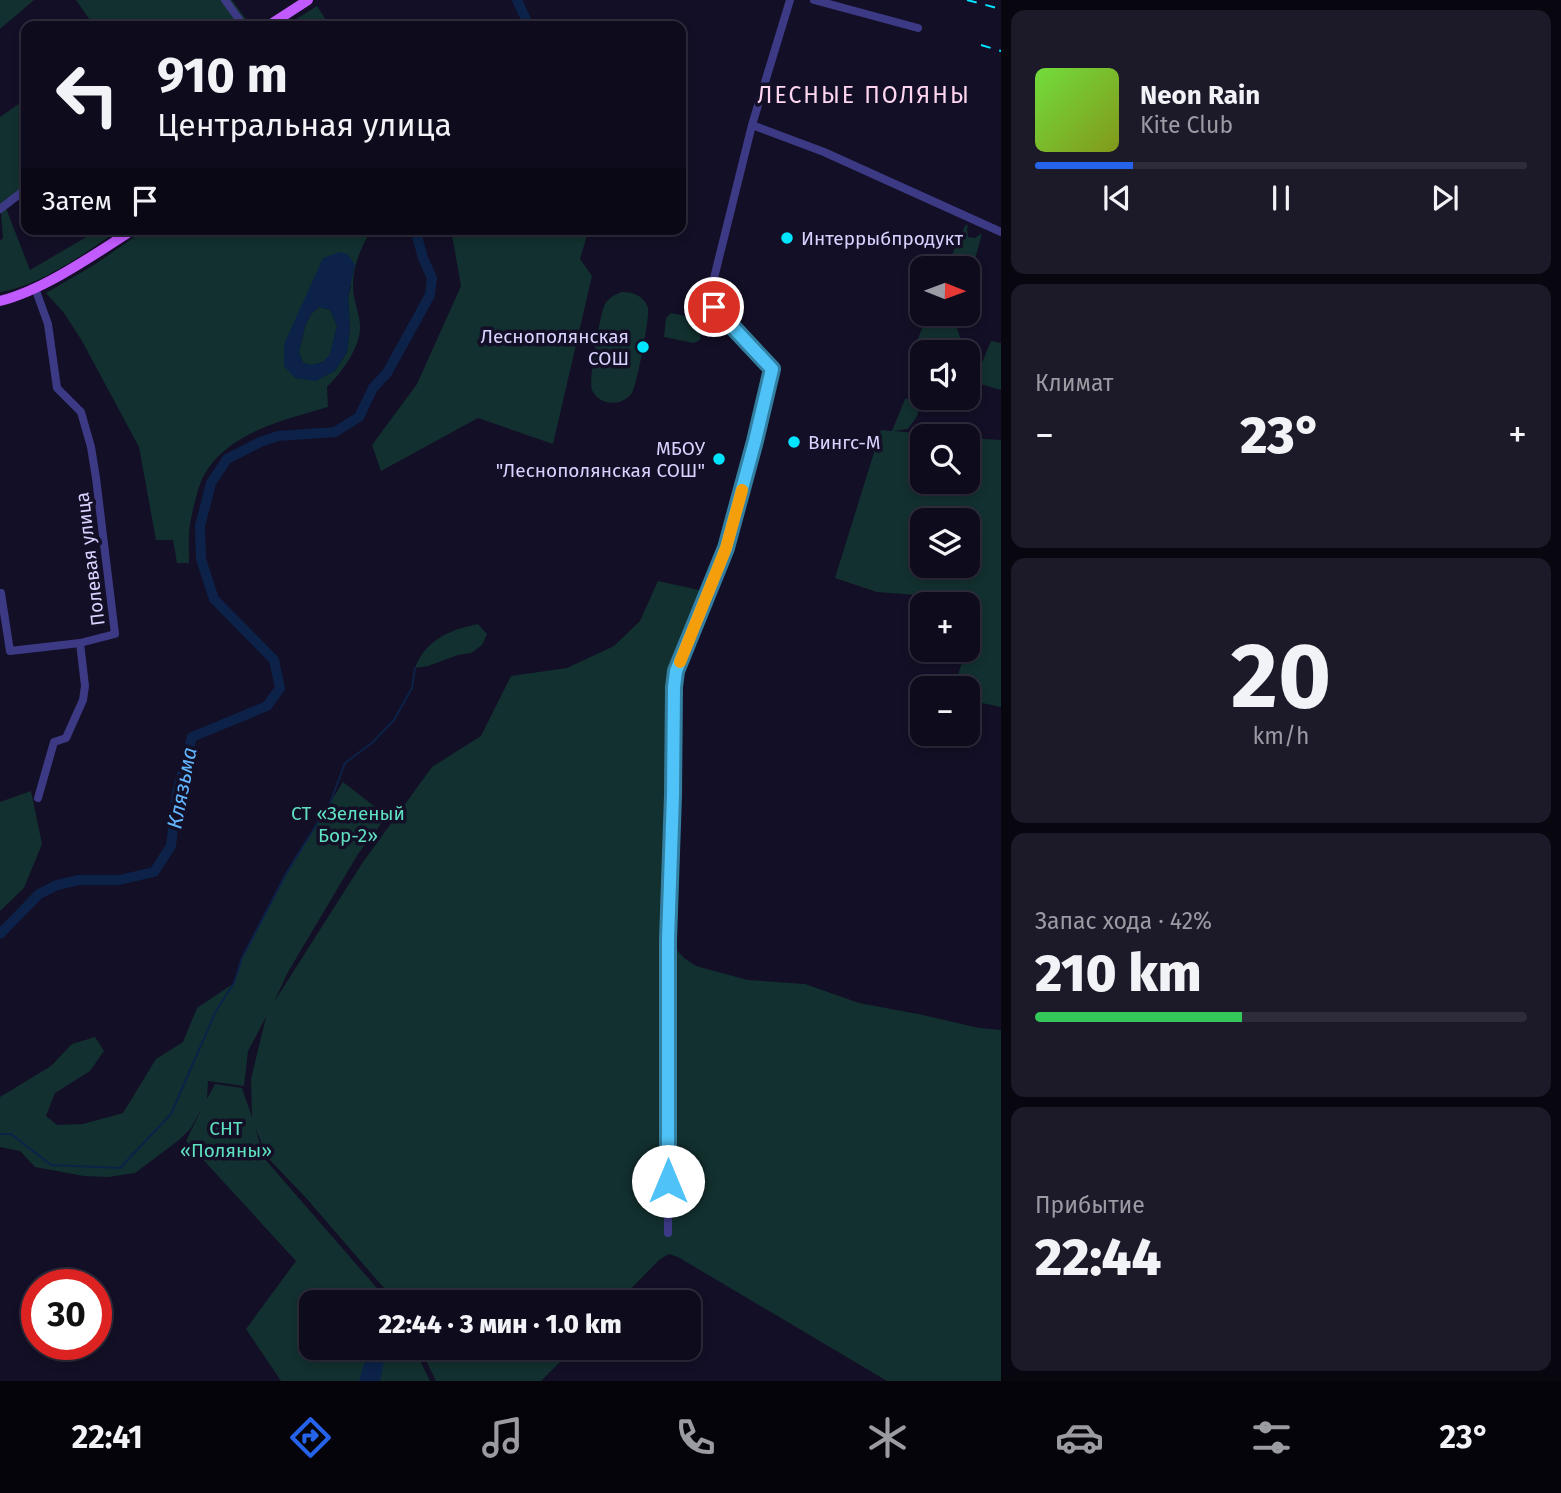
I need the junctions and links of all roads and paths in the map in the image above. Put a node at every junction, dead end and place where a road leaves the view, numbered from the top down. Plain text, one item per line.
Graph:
1 (225, 0) edge
2 (308, 0) edge
3 (790, 0) edge
4 (814, 0) edge
5 (240, 21) edge
6 (276, 21) edge
7 (918, 28) dead end
8 (752, 125) junction
9 (21, 193) edge
10 (0, 209) edge
11 (1001, 232) edge
12 (124, 235) edge
13 (36, 288) junction
14 (0, 301) edge
15 (1, 593) edge
16 (80, 643) junction
17 (38, 798) dead end
18 (668, 1233) dead end

1 - 5 street
2 - 6 main road
3 - 8 street
4 - 7 street
8 - 11 street
8 - 18 street
9 - 10 street
12 - 13 main road
13 - 14 main road
13 - 16 street, Полевая улица
15 - 16 street
16 - 17 street, Полевая улица

